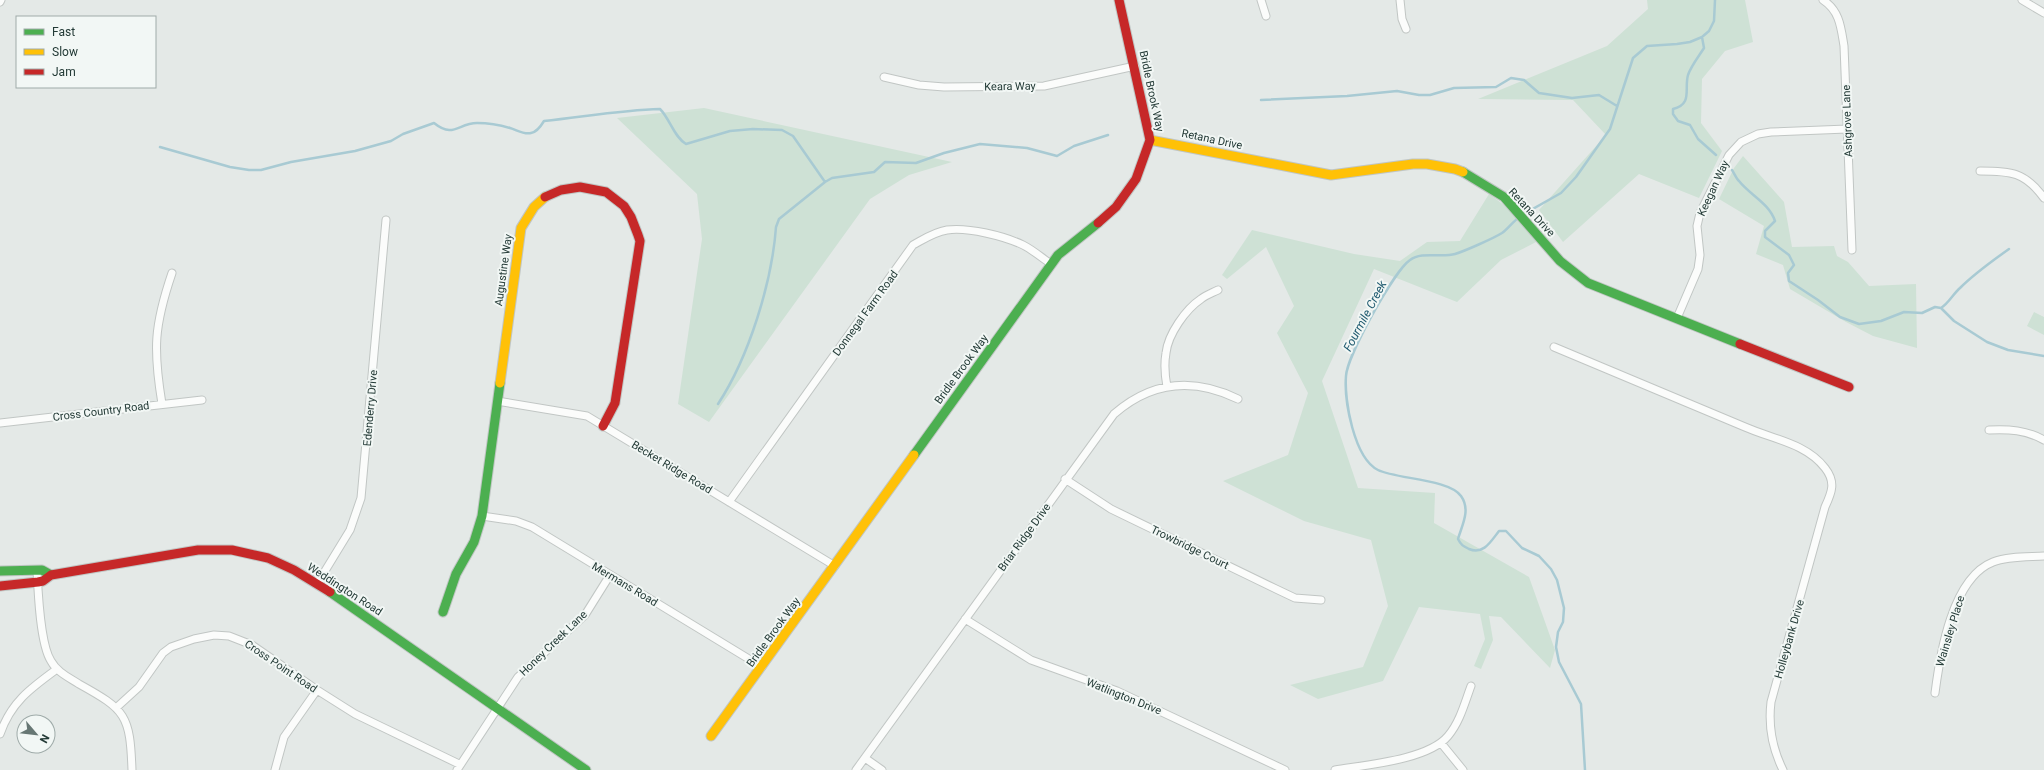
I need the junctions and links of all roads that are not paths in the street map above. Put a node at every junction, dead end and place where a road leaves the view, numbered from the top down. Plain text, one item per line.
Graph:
1 (1119, 0) edge
2 (1261, 0) edge
3 (1400, 0) edge
4 (1823, 0) edge
5 (2022, 0) edge
6 (2044, 13) edge
7 (1266, 16) dead end
8 (1406, 29) dead end
9 (1135, 66) junction
10 (884, 77) dead end
11 (1847, 129) junction
12 (1150, 140) junction
13 (1980, 171) dead end
14 (2044, 198) edge
15 (386, 220) dead end
16 (1852, 250) dead end
17 (1051, 264) junction
18 (172, 273) dead end
19 (1218, 290) dead end
20 (1677, 318) junction
21 (1554, 347) dead end
22 (1166, 387) junction
23 (1849, 387) dead end
24 (1238, 399) dead end
25 (202, 400) dead end
26 (497, 401) junction
27 (162, 404) junction
28 (0, 423) edge
29 (603, 426) junction
30 (1989, 430) dead end
31 (2044, 440) edge
32 (1065, 479) junction
33 (729, 502) junction
34 (482, 516) junction
35 (2044, 556) edge
36 (834, 566) junction
37 (37, 570) junction
38 (0, 572) edge
39 (52, 575) junction
40 (610, 575) junction
41 (38, 582) junction
42 (317, 584) junction
43 (0, 586) edge
44 (1321, 600) dead end
45 (443, 612) dead end
46 (965, 618) junction
47 (762, 667) junction
48 (57, 668) junction
49 (1471, 686) dead end
50 (317, 690) junction
51 (1934, 693) dead end
52 (116, 708) junction
53 (498, 708) junction
54 (0, 734) edge
55 (711, 736) dead end
56 (1441, 743) junction
57 (865, 758) junction
58 (458, 767) edge
59 (132, 770) edge
60 (275, 770) edge
61 (586, 770) edge
62 (856, 770) edge
63 (882, 770) edge
64 (1286, 770) edge
65 (1335, 770) edge
66 (1463, 770) edge
67 (1783, 770) edge

1 - 9 street, Bridle Brook Way
2 - 7 street
3 - 8 street
4 - 11 street, Ashgrove Lane
5 - 6 street
9 - 10 street, Keara Way
9 - 12 street, Bridle Brook Way
11 - 16 street, Ashgrove Lane
11 - 20 street, Keegan Way
12 - 17 street, Bridle Brook Way
12 - 20 street, Retana Drive
13 - 14 street
15 - 42 street, Edenderry Drive
17 - 33 street, Donnegal Farm Road
17 - 36 street, Bridle Brook Way
18 - 27 street
19 - 22 street
20 - 23 street, Retana Drive
21 - 67 street, Holleybank Drive
22 - 24 street, Briar Ridge Drive
22 - 32 street, Briar Ridge Drive
25 - 27 street, Cross Country Road
26 - 29 street, Becket Ridge Road
26 - 29 street, Augustine Way
26 - 34 street, Augustine Way
27 - 28 street, Cross Country Road
29 - 33 street, Becket Ridge Road
30 - 31 street
32 - 44 street, Trowbridge Court
32 - 46 street, Briar Ridge Drive
33 - 36 street, Becket Ridge Road
34 - 40 street, Mermans Road
34 - 45 street, Augustine Way
35 - 51 street, Wainsley Place
36 - 47 street, Bridle Brook Way
37 - 38 street, Weddington Road
37 - 39 street, Weddington Road
37 - 41 street
39 - 41 street, Weddington Road
39 - 42 street, Weddington Road
40 - 47 street, Mermans Road
40 - 53 street, Honey Creek Lane
41 - 43 street, Weddington Road
41 - 48 street
42 - 53 street, Weddington Road
46 - 57 street, Briar Ridge Drive
46 - 64 street, Watlington Drive
47 - 55 street, Bridle Brook Way
48 - 52 street
48 - 54 street
49 - 56 street
50 - 52 street, Cross Point Road
50 - 58 street, Cross Point Road
50 - 60 street
52 - 59 street
53 - 58 street, Honey Creek Lane
53 - 61 street, Weddington Road
56 - 65 street
56 - 66 street
57 - 62 street, Briar Ridge Drive
57 - 63 street

